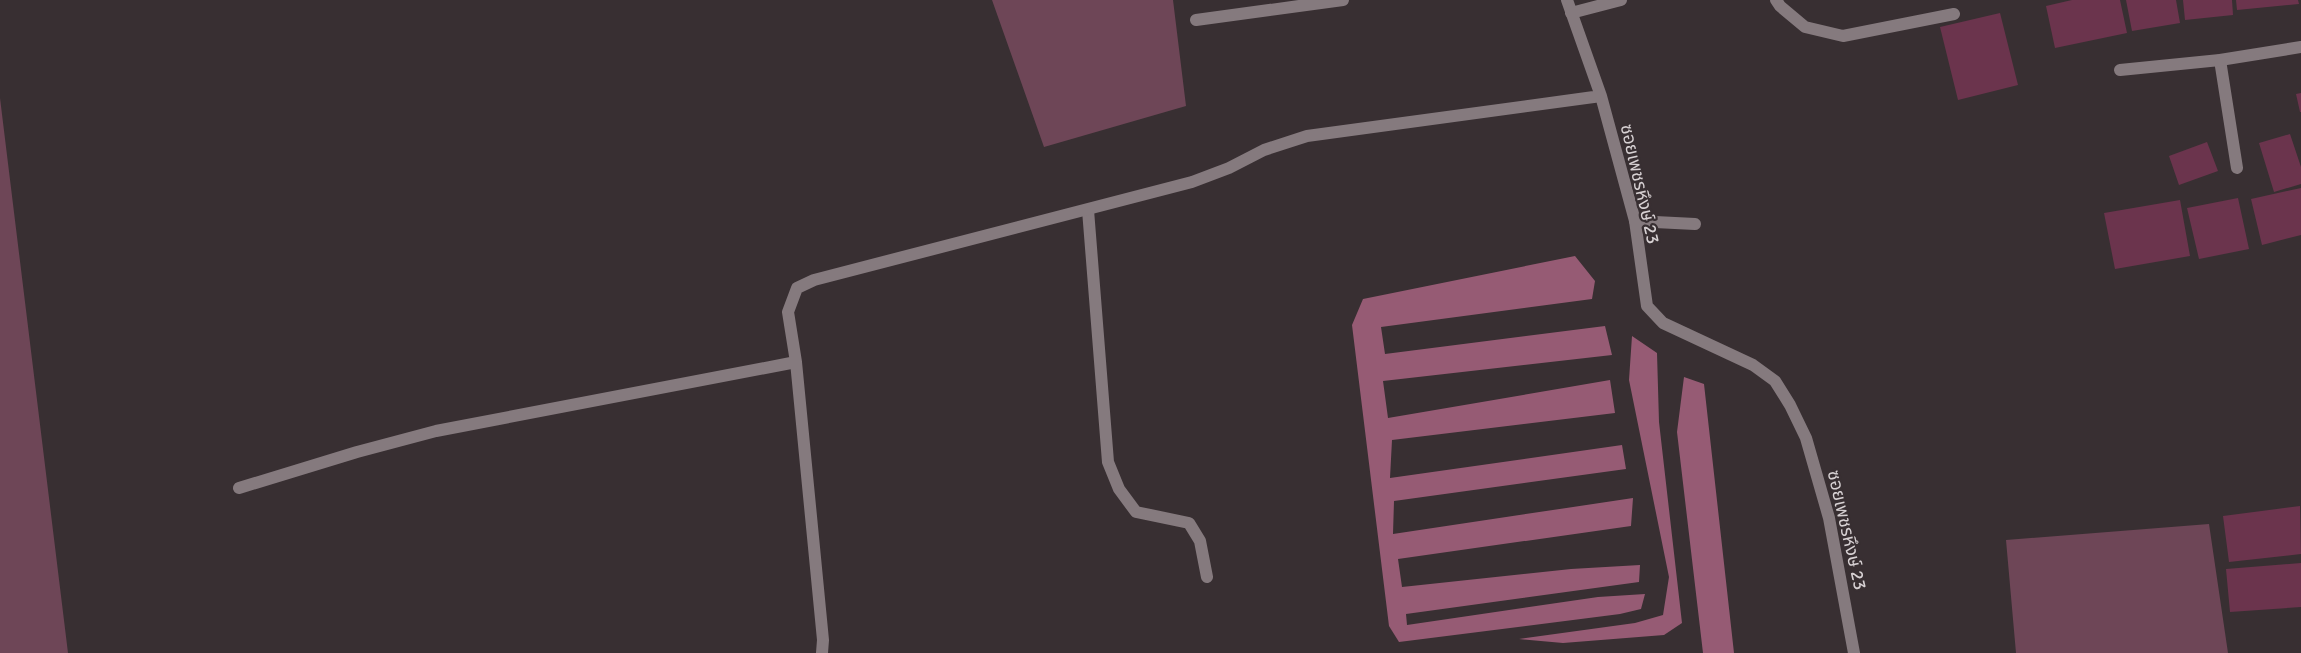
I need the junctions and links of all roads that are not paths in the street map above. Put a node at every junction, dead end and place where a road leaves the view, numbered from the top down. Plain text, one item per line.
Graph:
1 (1343, 0) edge
2 (1567, 0) edge
3 (1621, 0) edge
4 (1776, 0) edge
5 (1572, 14) junction
6 (1954, 14) dead end
7 (1196, 20) dead end
8 (2301, 47) edge
9 (2220, 60) junction
10 (2120, 70) dead end
11 (1600, 96) junction
12 (2237, 168) dead end
13 (1088, 210) junction
14 (1634, 221) junction
15 (1695, 224) dead end
16 (796, 362) junction
17 (239, 488) dead end
18 (1207, 577) dead end
19 (822, 653) edge
20 (1854, 653) edge

1 - 7 street
2 - 5 street, ซอยเพชรหึงษ์ 23
3 - 5 street
4 - 6 street
5 - 11 street, ซอยเพชรหึงษ์ 23
8 - 9 street
9 - 10 street
9 - 12 street
11 - 13 street
11 - 14 street, ซอยเพชรหึงษ์ 23
13 - 16 street
13 - 18 street
14 - 15 street
14 - 20 street, ซอยเพชรหึงษ์ 23
16 - 17 street
16 - 19 street

